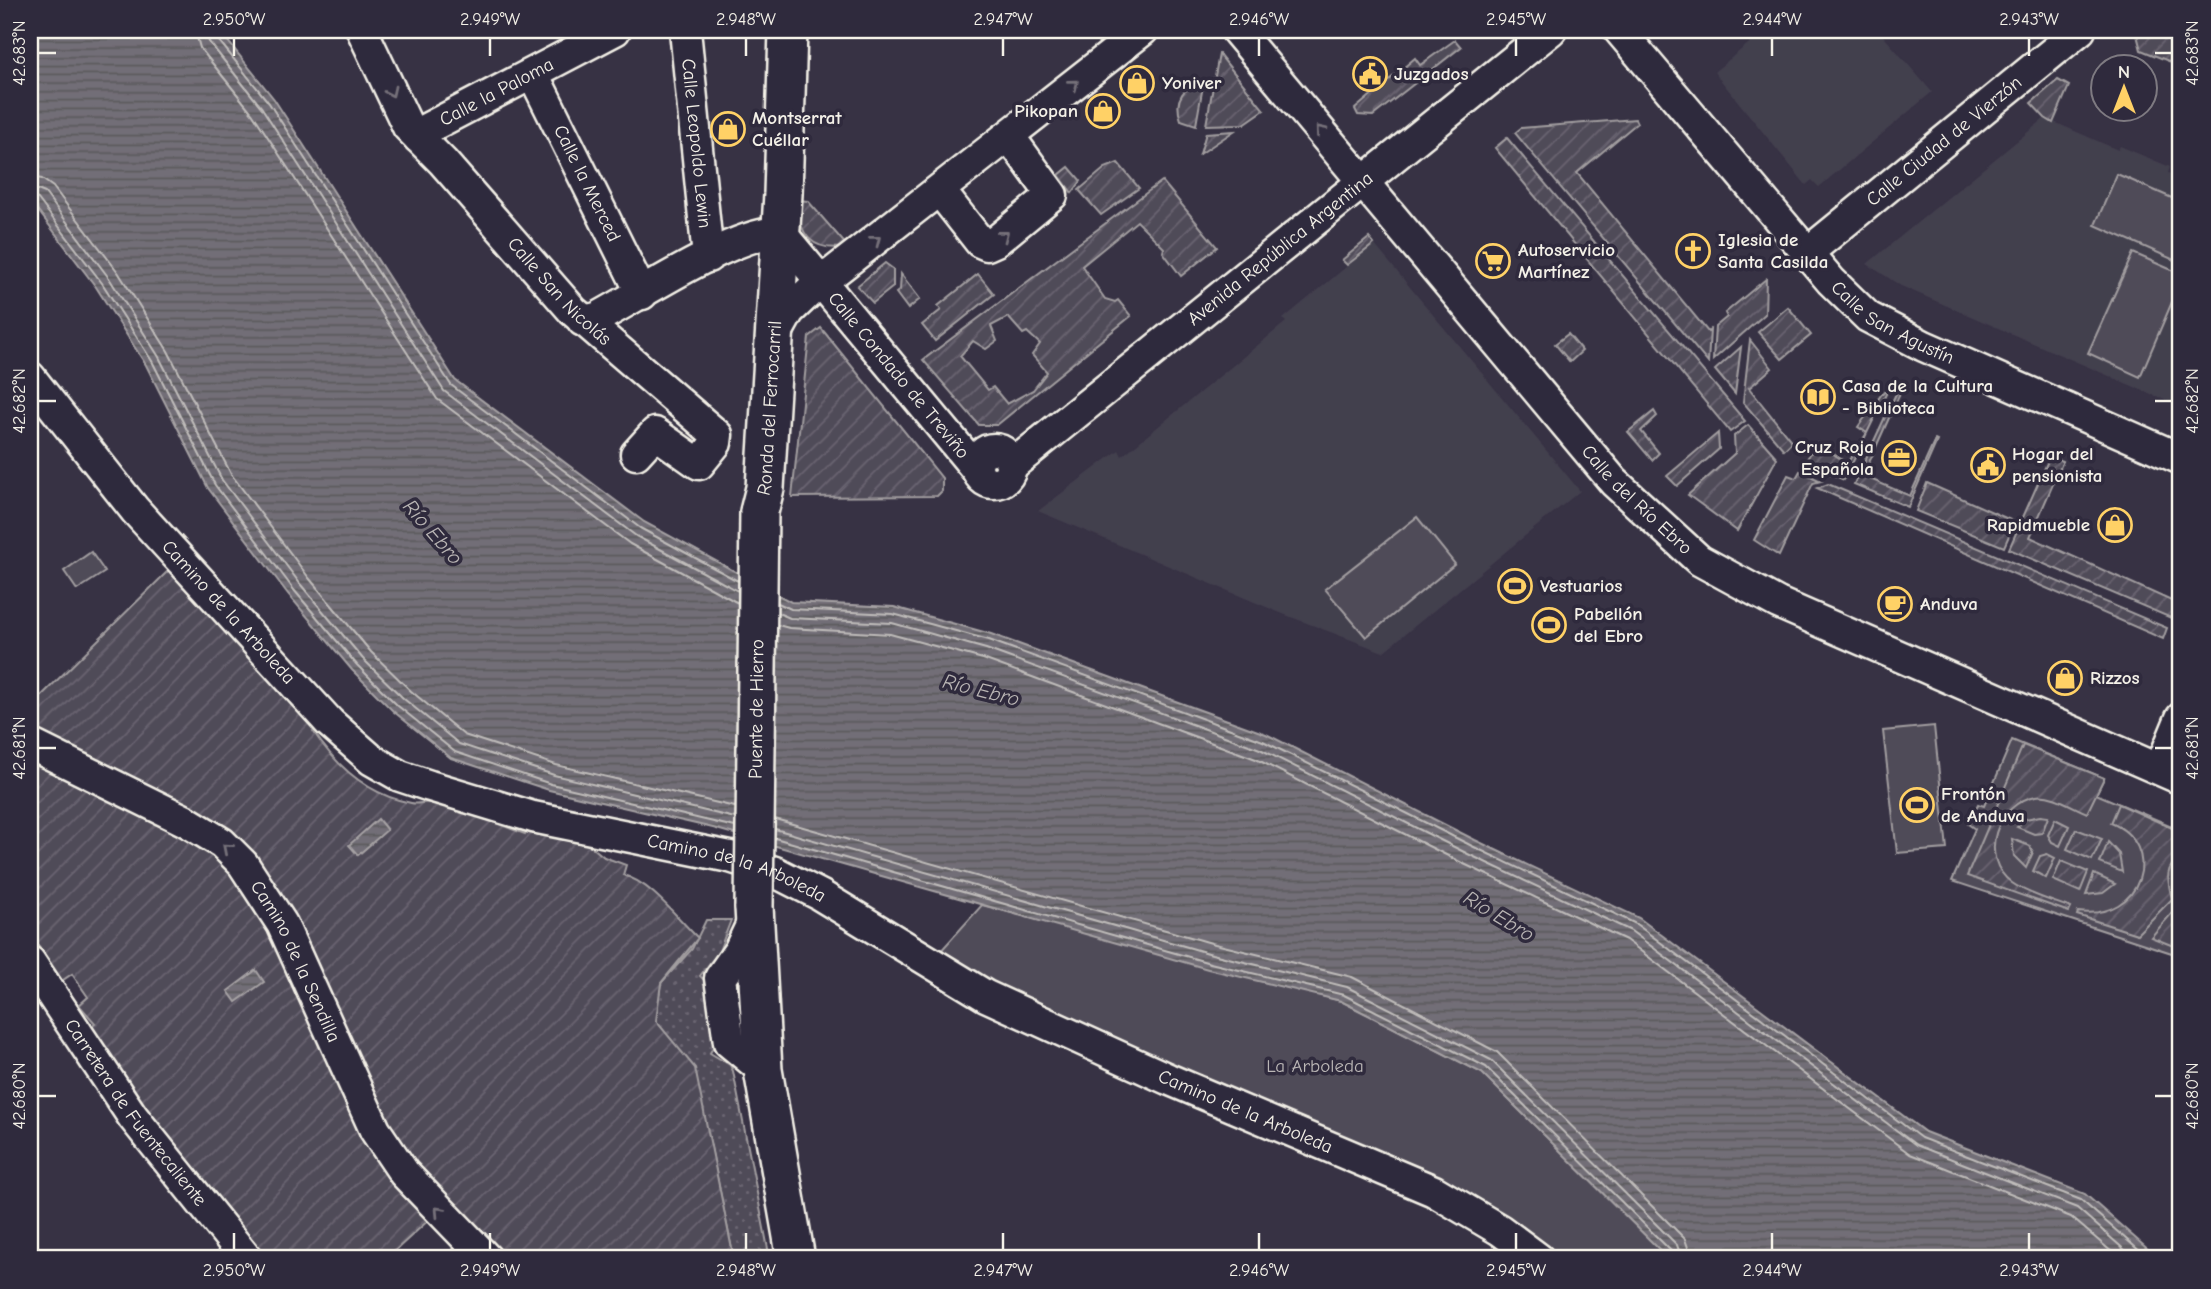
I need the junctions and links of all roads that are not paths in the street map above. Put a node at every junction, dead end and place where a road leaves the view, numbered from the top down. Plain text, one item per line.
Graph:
1 (362, 30) edge
2 (615, 30) edge
3 (685, 30) edge
4 (764, 30) edge
5 (788, 30) edge
6 (1143, 30) edge
7 (1236, 30) edge
8 (1550, 30) edge
9 (1619, 30) edge
10 (2080, 30) edge
11 (533, 74) junction
12 (1009, 136) junction
13 (418, 138) junction
14 (1364, 183) junction
15 (940, 191) junction
16 (770, 232) junction
17 (1807, 253) junction
18 (708, 257) junction
19 (822, 281) junction
20 (642, 294) junction
21 (583, 321) junction
22 (774, 339) junction
23 (30, 377) edge
24 (636, 454) dead end
25 (2181, 459) edge
26 (977, 470) joint
27 (759, 512) junction
28 (2181, 718) edge
29 (30, 744) edge
30 (2170, 774) edge
31 (30, 962) edge
32 (247, 1259) edge
33 (487, 1259) edge
34 (796, 1259) edge
35 (1538, 1259) edge

1 -> 13 street, Calle San Nicolás
2 - 11 street, Calle la Paloma
3 - 18 street, Calle Leopoldo Lewin
4 - 16 main road, Ronda del Ferrocarril
5 - 16 main road, Ronda del Ferrocarril
12 -> 6 street, Calle Condado de Treviño
14 -> 7 street, Calle del Río Ebro
8 - 14 street, Avenida República Argentina
9 - 17 street, Calle San Agustín
10 - 17 street, Calle Ciudad de Vierzón
11 - 13 street, Calle la Paloma
11 - 20 street, Calle la Merced
12 - 15 street, Calle Condado de Treviño
15 -> 12 street
13 - 21 street, Calle San Nicolás
14 - 26 street, Avenida República Argentina
14 - 30 street, Calle del Río Ebro
19 -> 15 street, Calle Condado de Treviño
16 - 18 street, Calle Leopoldo Lewin
16 - 19 street, Calle Condado de Treviño
16 - 22 main road, Ronda del Ferrocarril
16 - 27 main road, Ronda del Ferrocarril
17 - 25 street, Calle San Agustín
18 - 20 street, Calle Leopoldo Lewin
19 - 22 street, Calle Condado de Treviño
19 - 26 street, Calle Condado de Treviño
20 - 21 street, Calle Leopoldo Lewin
21 - 24 street, Calle San Nicolás
22 - 27 main road, Ronda del Ferrocarril
23 - 35 street, Camino de la Arboleda
27 - 34 main road, Puente de Hierro, bridge
28 - 30 street
33 -> 29 street, Camino de la Sendilla
31 - 32 street, Carretera de Fuentecaliente

